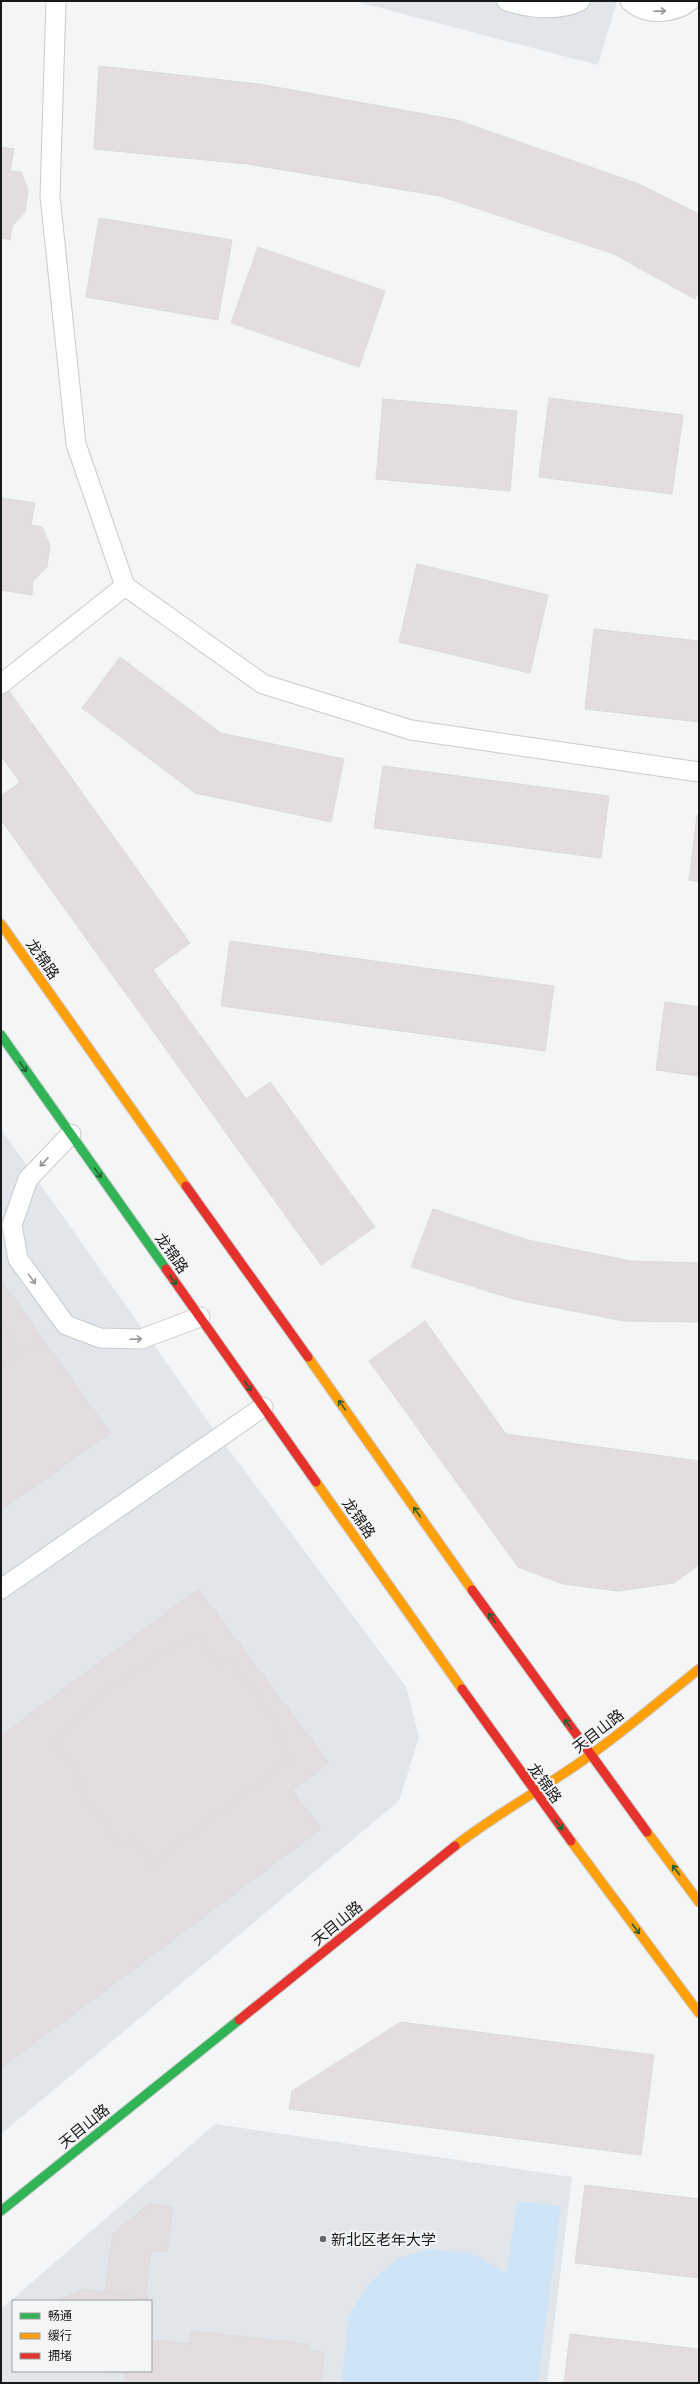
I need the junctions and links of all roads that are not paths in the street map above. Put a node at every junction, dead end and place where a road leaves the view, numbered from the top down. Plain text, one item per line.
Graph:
1 (56, 1) edge
2 (507, 1) edge
3 (580, 1) edge
4 (630, 1) edge
5 (690, 1) edge
6 (126, 586) junction
7 (1, 684) edge
8 (699, 772) edge
9 (1, 924) edge
10 (1, 1035) edge
11 (70, 1134) junction
12 (200, 1317) junction
13 (263, 1407) junction
14 (1, 1590) edge
15 (699, 1669) edge
16 (590, 1756) junction
17 (536, 1794) junction
18 (699, 1902) edge
19 (699, 2013) edge
20 (1, 2211) edge

1 - 6 lane
2 - 3 lane
4 -> 5 lane
6 - 7 lane
6 - 8 lane
16 -> 9 main road, 龙锦路
10 -> 11 main road, 龙锦路
11 -> 12 main road, 龙锦路
11 -> 12 lane
12 -> 13 main road, 龙锦路
13 - 14 lane
13 - 17 main road, 龙锦路
15 - 16 main road, 天目山路
16 - 17 main road, 天目山路
18 -> 16 main road, 龙锦路
17 -> 19 main road, 龙锦路
17 - 20 main road, 天目山路

